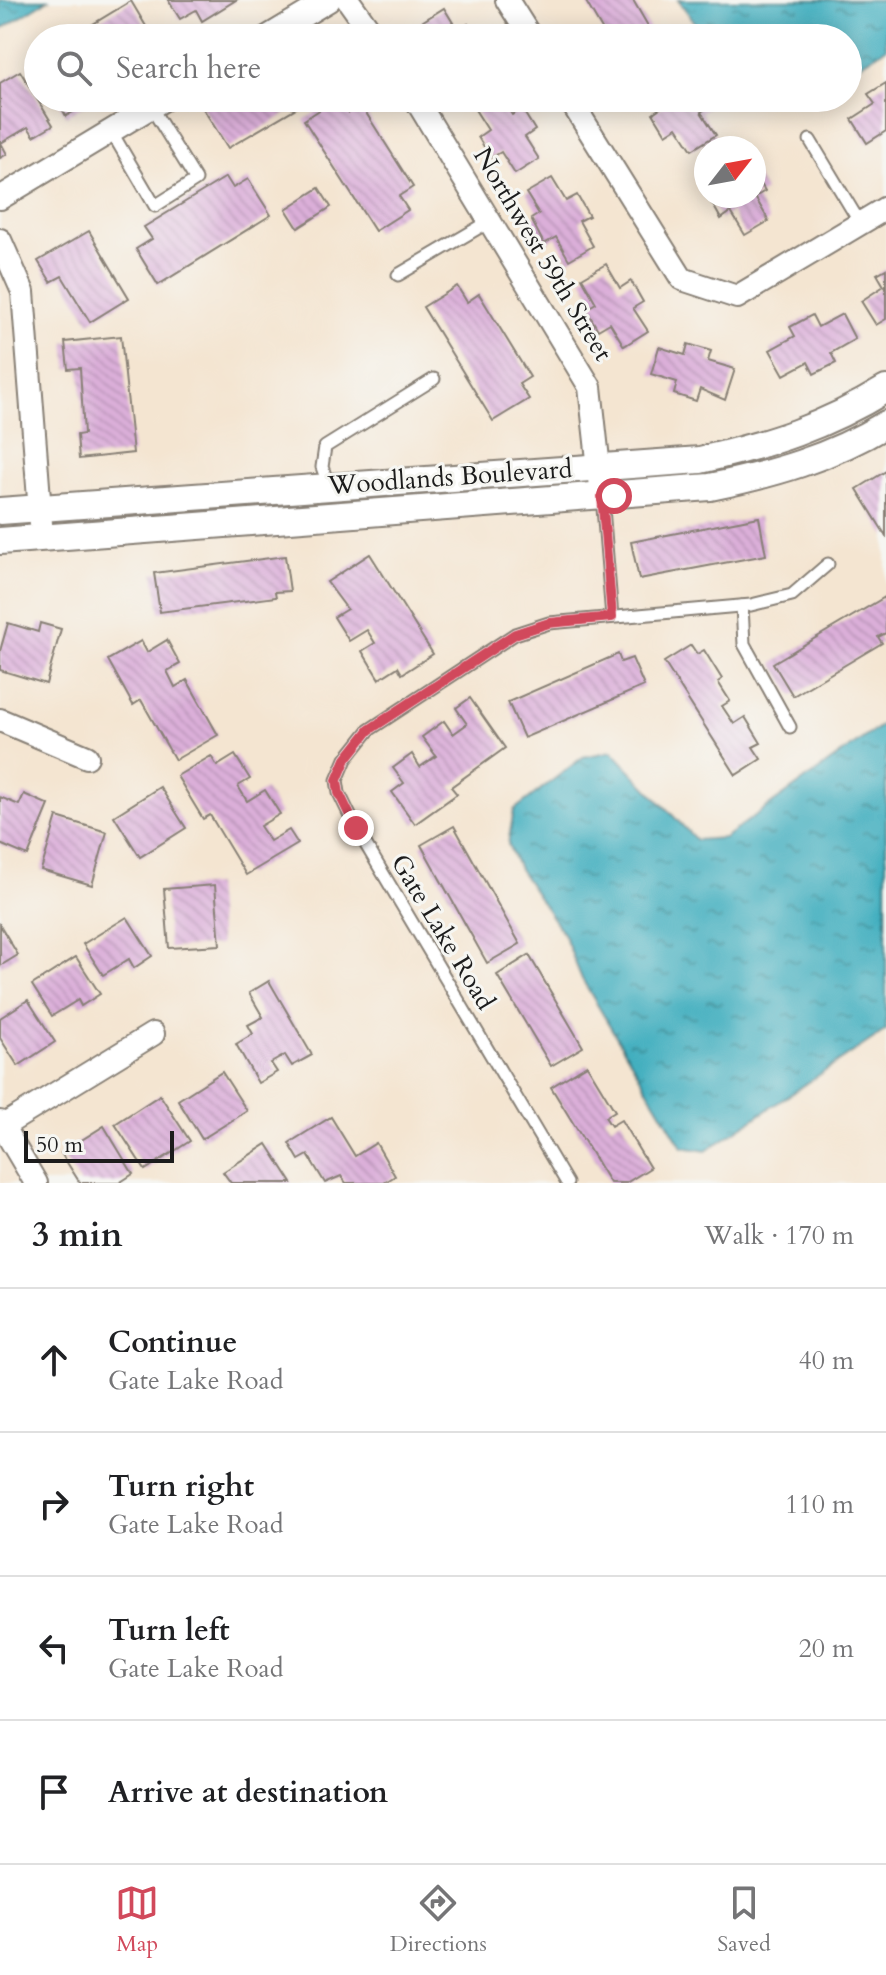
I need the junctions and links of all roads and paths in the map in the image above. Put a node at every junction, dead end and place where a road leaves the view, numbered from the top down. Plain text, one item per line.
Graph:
1 (329, 0) edge
2 (348, 0) edge
3 (507, 0) edge
4 (289, 24) edge
5 (365, 24) edge
6 (522, 24) edge
7 (144, 112) edge
8 (163, 112) edge
9 (424, 112) edge
10 (578, 112) edge
11 (111, 131) junction
12 (810, 140) dead end
13 (0, 198) edge
14 (886, 208) edge
15 (490, 221) junction
16 (860, 223) junction
17 (0, 240) edge
18 (398, 275) dead end
19 (434, 379) dead end
20 (886, 389) edge
21 (886, 424) edge
22 (599, 466) junction
23 (329, 486) junction
24 (602, 496) junction
25 (39, 507) junction
26 (0, 511) edge
27 (42, 537) junction
28 (0, 541) edge
29 (828, 564) dead end
30 (742, 606) junction
31 (612, 617) junction
32 (0, 720) edge
33 (790, 727) dead end
34 (87, 757) dead end
35 (153, 1034) dead end
36 (1, 1124) edge
37 (36, 1183) edge
38 (567, 1183) edge

1 - 4 street
2 - 5 street
3 - 6 street
7 - 11 street
8 - 11 lane
9 - 15 street, Northwest 59th Street
10 - 16 street
11 - 13 street
12 - 16 lane
14 - 16 street
15 - 18 lane
15 - 22 street, Northwest 59th Street
17 - 25 street
19 - 23 lane
20 - 22 street, Woodlands Boulevard
21 - 24 street, Woodlands Boulevard
22 - 23 street, Woodlands Boulevard
22 - 24 street, Northwest 59th Street
23 - 25 street, Woodlands Boulevard
24 - 27 street, Woodlands Boulevard
24 - 31 lane
25 - 26 street, Woodlands Boulevard
25 - 27 street
27 - 28 street, Woodlands Boulevard
29 - 30 lane, Gate Lake Road
30 - 31 lane, Gate Lake Road
30 - 33 lane
31 - 38 lane, Gate Lake Road
32 - 34 street
35 - 36 street
36 - 37 street

